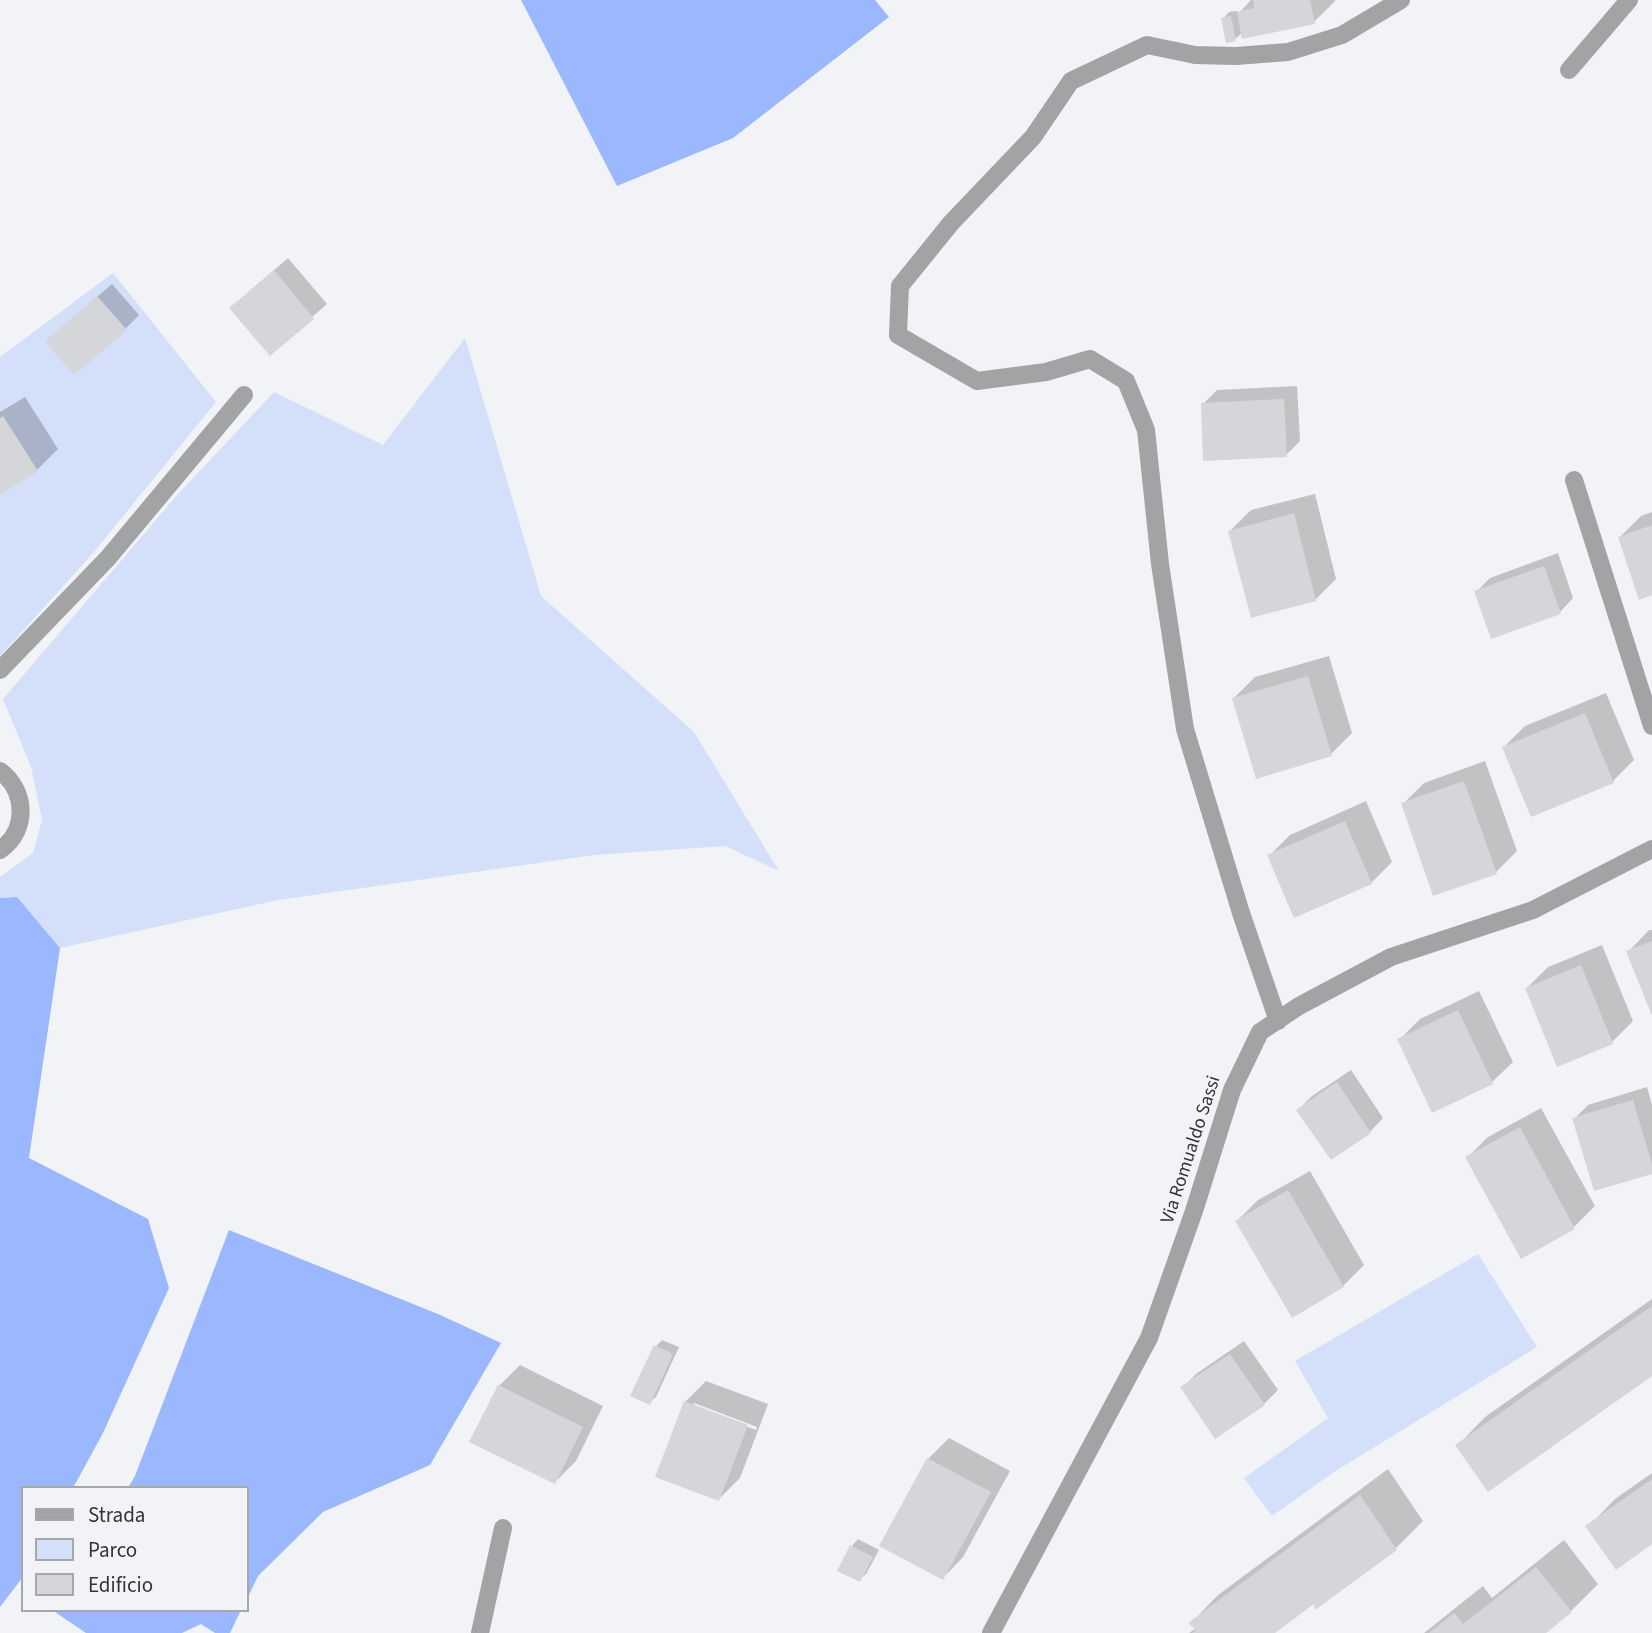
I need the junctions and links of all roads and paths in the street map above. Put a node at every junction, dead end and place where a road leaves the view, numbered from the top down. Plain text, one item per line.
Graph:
1 (1401, 0) edge
2 (1629, 0) edge
3 (1569, 70) dead end
4 (244, 395) dead end
5 (1574, 480) dead end
6 (0, 670) edge
7 (1652, 726) edge
8 (0, 771) edge
9 (1652, 849) edge
10 (0, 850) edge
11 (1278, 1021) junction
12 (503, 1528) dead end
13 (480, 1633) edge
14 (991, 1633) edge

1 - 11 street
2 - 3 street
4 - 6 street
5 - 7 street
8 - 10 street
9 - 11 street, Via Romualdo Sassi
11 - 14 street, Via Romualdo Sassi
12 - 13 street

